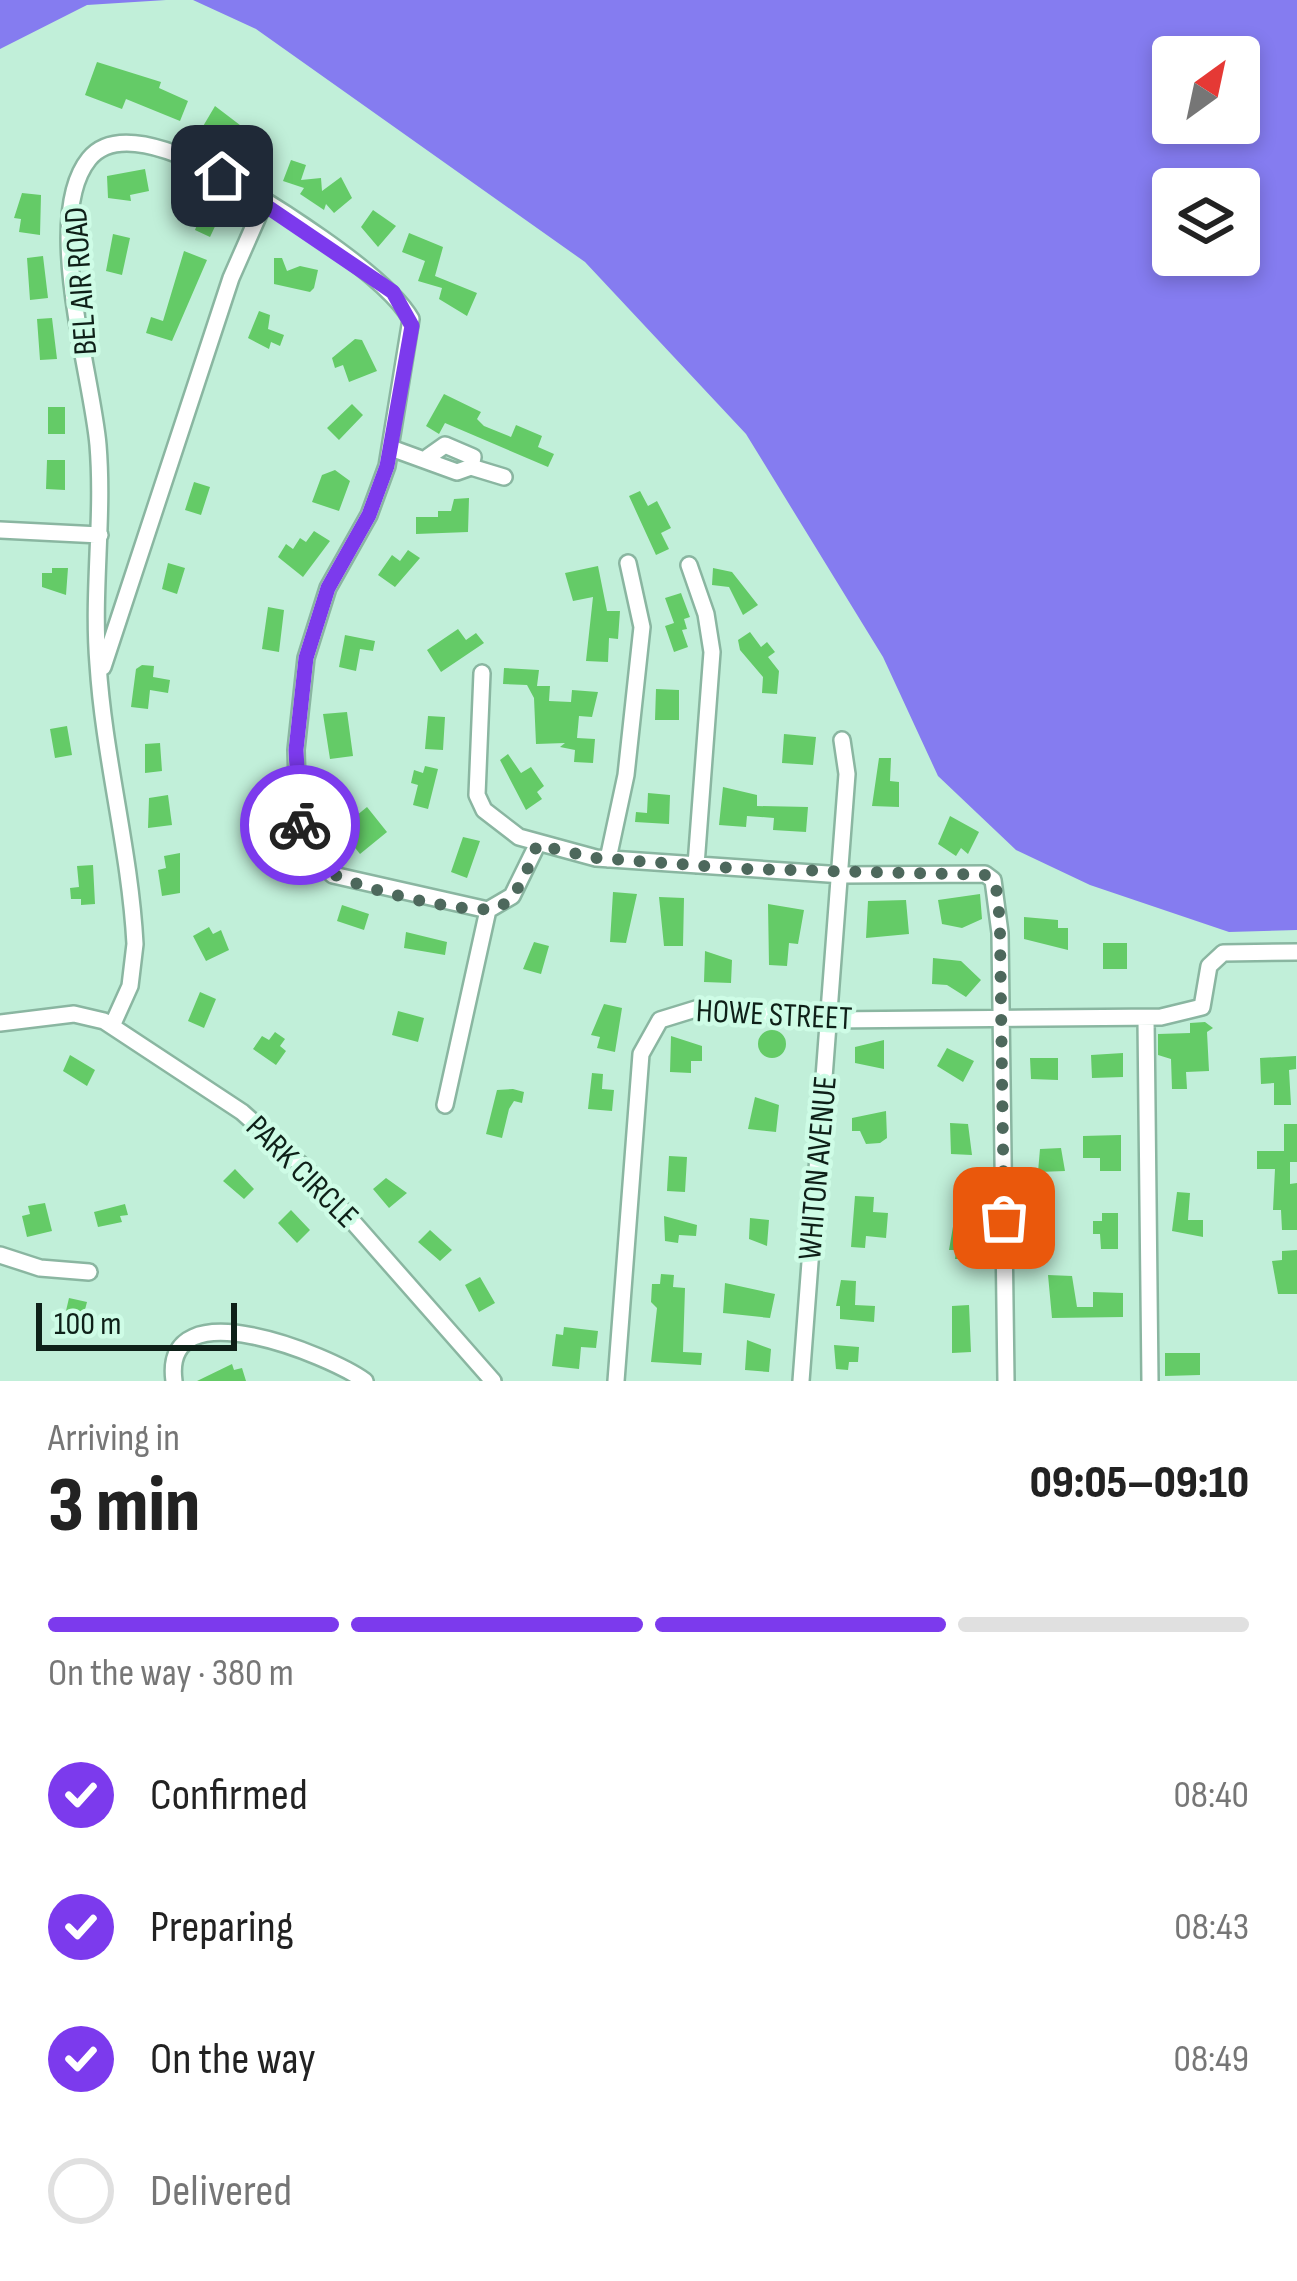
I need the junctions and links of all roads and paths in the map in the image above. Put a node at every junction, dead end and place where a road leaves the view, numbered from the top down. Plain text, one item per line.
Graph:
1 (264, 203) junction
2 (391, 448) junction
3 (504, 477) dead end
4 (0, 530) edge
5 (100, 535) junction
6 (628, 563) dead end
7 (689, 565) dead end
8 (482, 673) dead end
9 (99, 681) junction
10 (842, 740) dead end
11 (537, 845) junction
12 (608, 859) junction
13 (696, 865) junction
14 (837, 875) junction
15 (488, 910) junction
16 (1297, 952) edge
17 (1146, 1019) junction
18 (830, 1020) junction
19 (998, 1022) junction
20 (0, 1023) edge
21 (112, 1026) junction
22 (445, 1105) dead end
23 (0, 1256) edge
24 (89, 1272) dead end
25 (173, 1378) edge
26 (365, 1381) edge
27 (494, 1381) edge
28 (616, 1381) edge
29 (801, 1381) edge
30 (1006, 1381) edge
31 (1150, 1381) edge

1 - 2 street, BEL AIR ROAD
1 - 5 street, BEL AIR ROAD
1 - 9 street
2 - 3 street
2 - 15 street, BEL AIR ROAD
4 - 5 street
5 - 9 street, BEL AIR ROAD
6 - 12 street
7 - 13 street
8 - 11 street
9 - 21 street, BEL AIR ROAD
10 - 14 street, WHITON AVENUE
11 - 12 street
11 - 15 street
12 - 13 street
13 - 14 street
14 - 18 street, WHITON AVENUE
14 - 19 street
15 - 22 street
16 - 17 street, HOWE STREET
17 - 19 street, HOWE STREET
17 - 31 street
18 - 19 street, HOWE STREET
18 - 28 street, HOWE STREET
18 - 29 street, WHITON AVENUE
19 - 30 street
20 - 21 street, PARK CIRCLE
21 - 27 street, PARK CIRCLE
23 - 24 street
25 - 26 street

